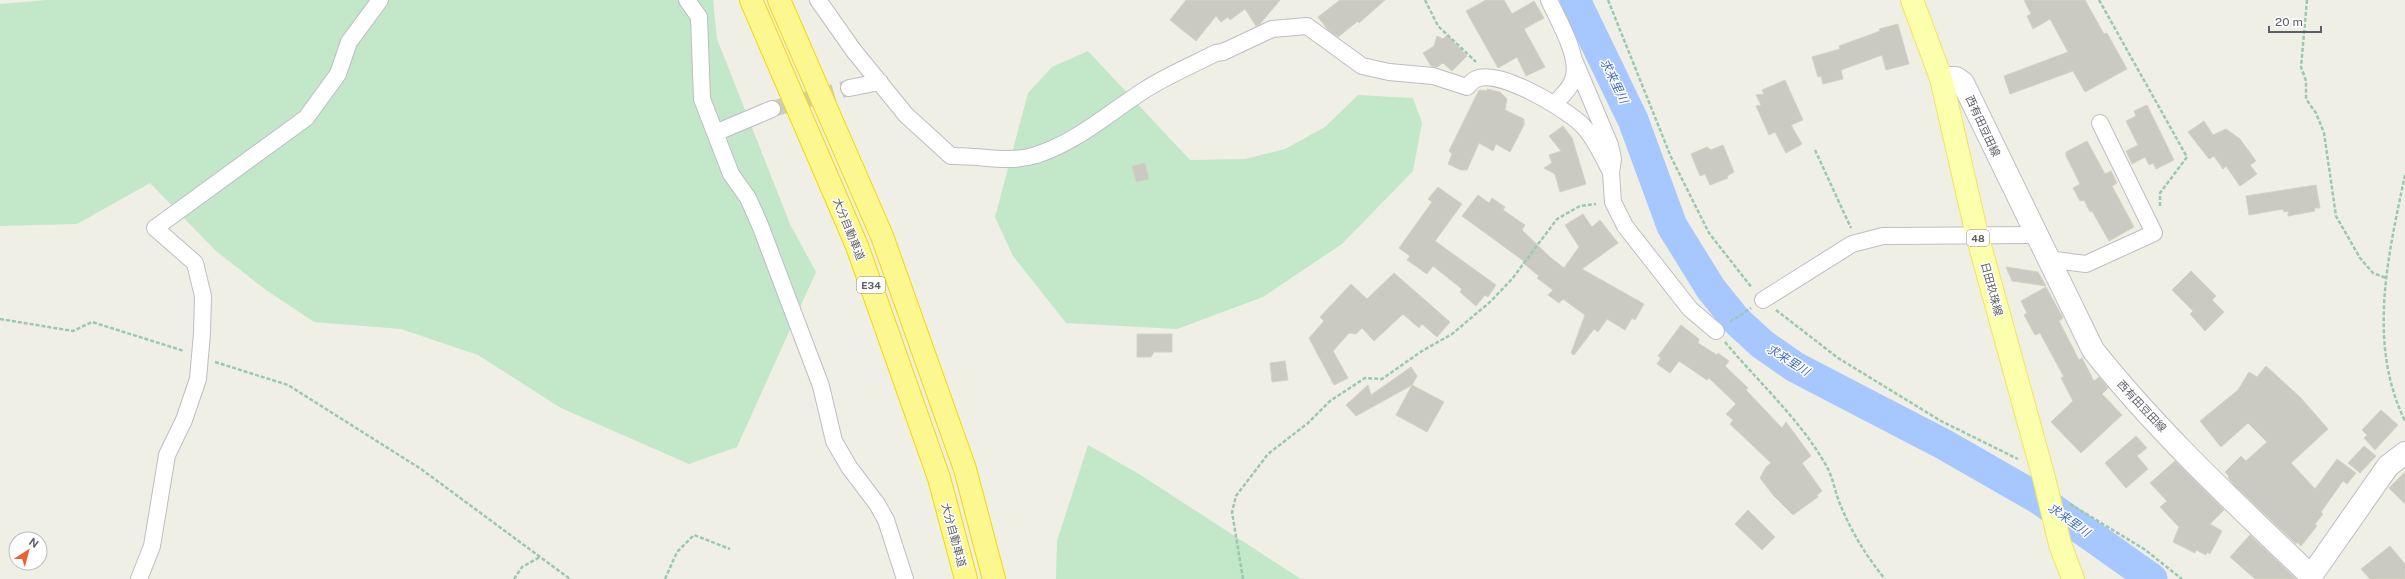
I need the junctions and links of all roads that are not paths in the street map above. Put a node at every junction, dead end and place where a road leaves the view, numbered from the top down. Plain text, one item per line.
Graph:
1 (380, 0) edge
2 (687, 0) edge
3 (750, 0) edge
4 (779, 0) edge
5 (818, 0) edge
6 (1549, 0) edge
7 (1912, 0) edge
8 (1575, 62) junction
9 (1941, 78) junction
10 (880, 82) junction
11 (850, 88) tunnel mouth
12 (1554, 104) junction
13 (772, 109) tunnel mouth
14 (2100, 123) dead end
15 (715, 133) junction
16 (1611, 172) junction
17 (1977, 235) junction
18 (2036, 235) junction
19 (2047, 258) junction
20 (1763, 300) road end
21 (1720, 329) road end
22 (2405, 453) edge
23 (2313, 577) edge
24 (139, 579) edge
25 (905, 579) edge
26 (966, 579) edge
27 (994, 579) edge
28 (2073, 579) edge

1 - 24 street
2 - 15 street
3 - 26 highway, 大分自動車道 / E34
4 - 27 highway, E34
5 - 10 street
6 - 8 street
7 - 9 main road, 日田玖珠線 / 48
8 - 12 street
8 - 16 street
9 - 17 main road, 日田玖珠線 / 48
9 - 18 main road, 西有田豆田線
10 - 11 street
10 - 12 street
12 - 16 street
13 - 15 street
14 - 19 street
15 - 25 street
16 - 21 street
17 - 18 street
17 - 20 street
17 - 28 main road, 日田玖珠線 / 48
18 - 19 main road, 西有田豆田線
19 - 23 main road, 西有田豆田線
22 - 23 main road, 西有田豆田線

